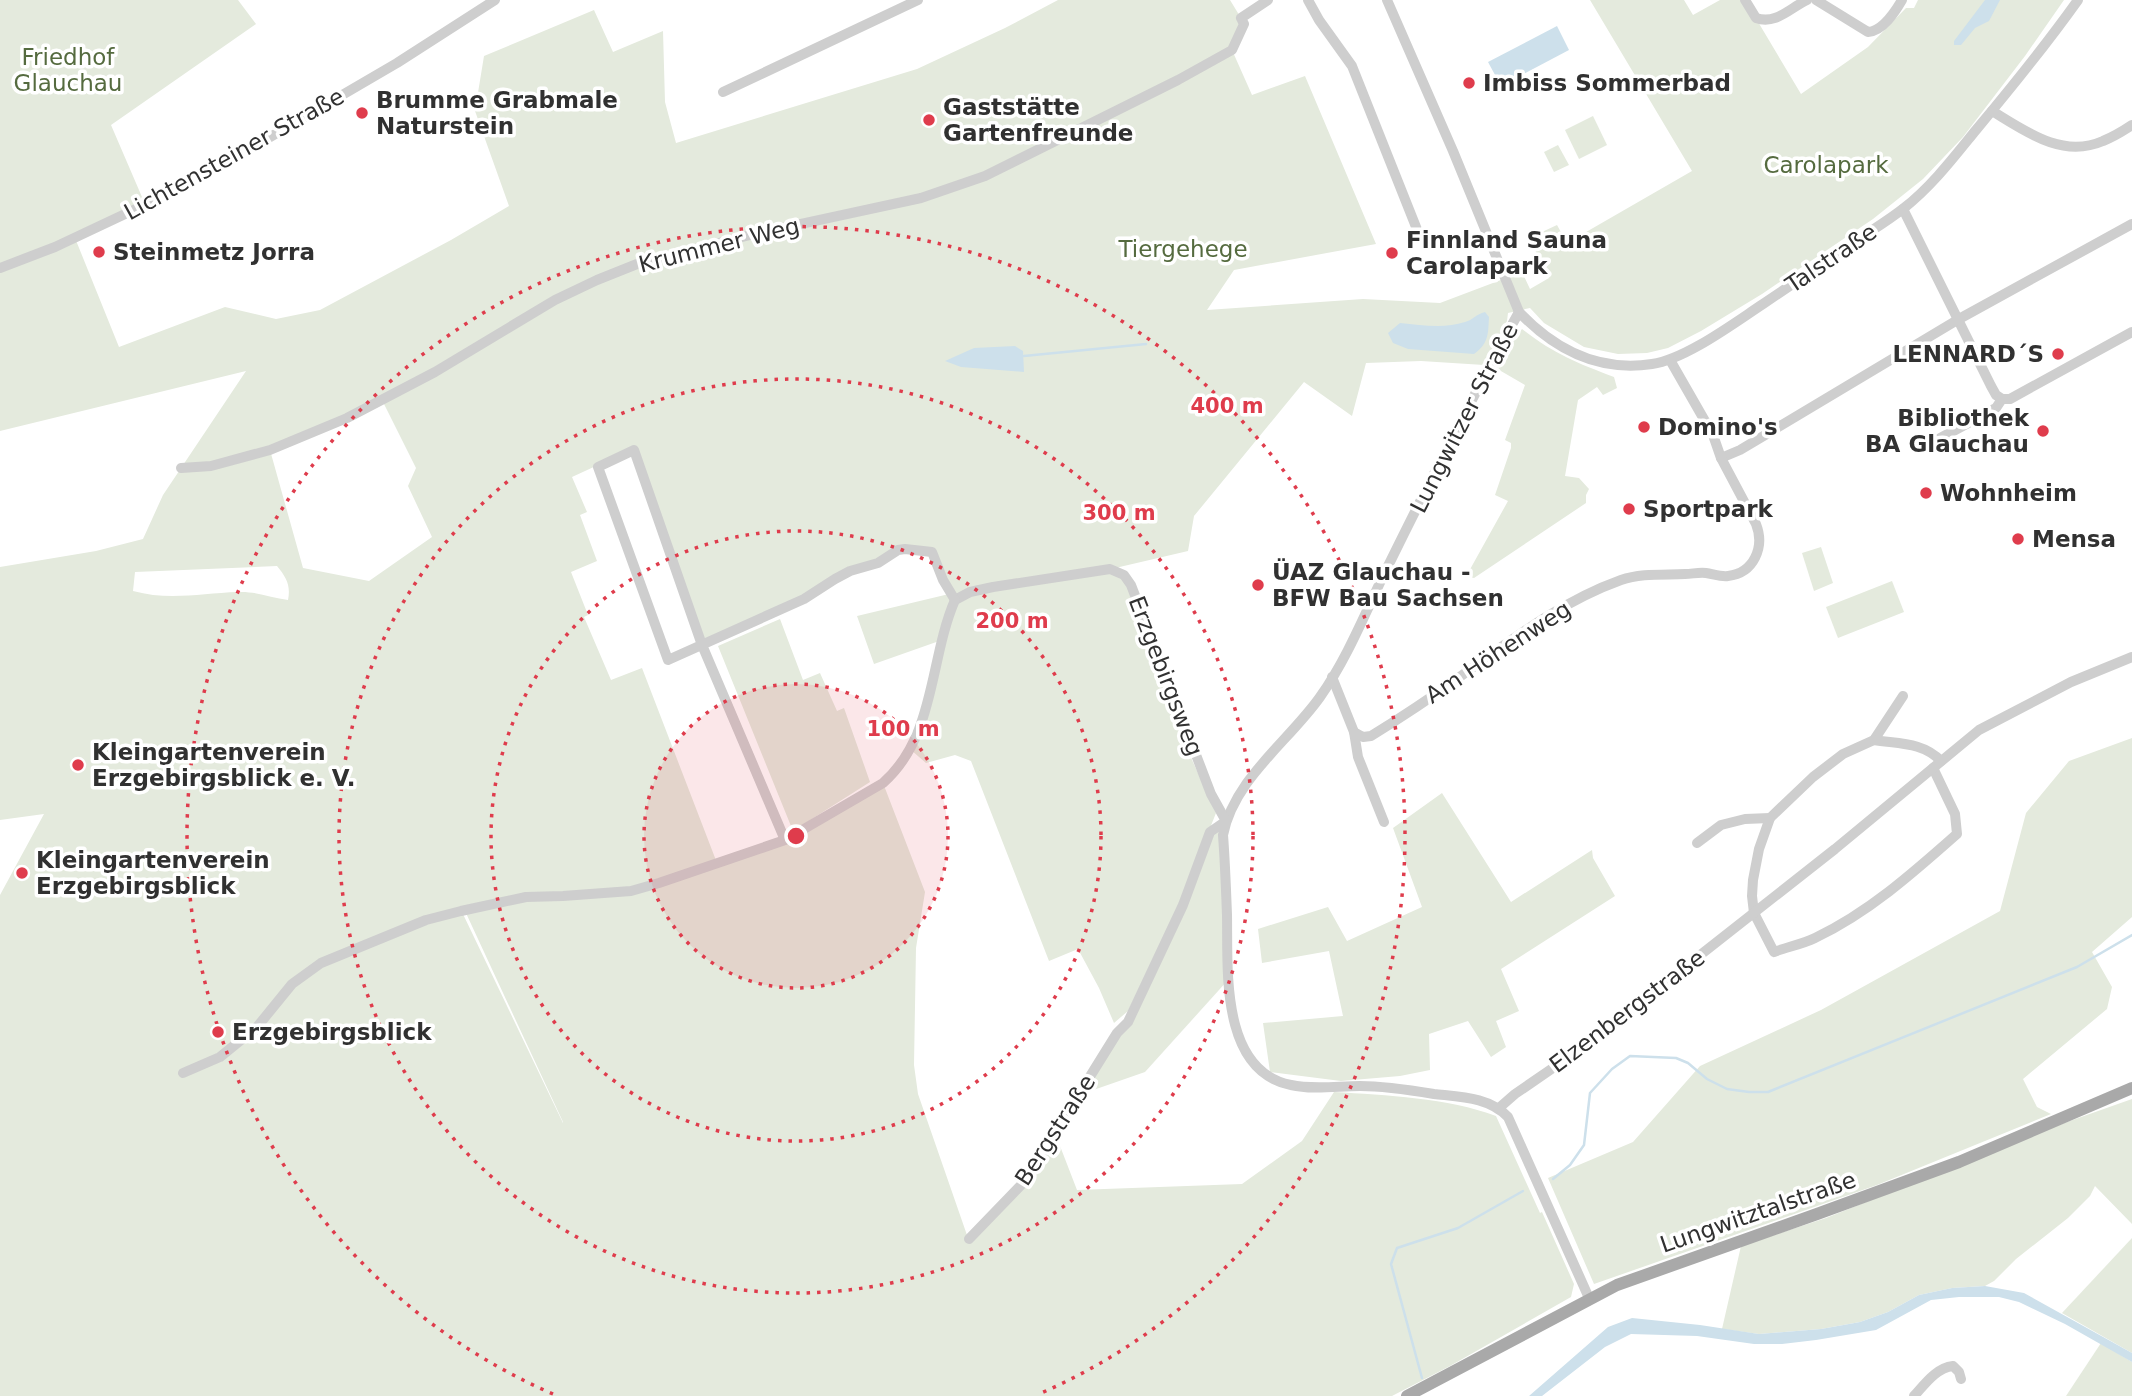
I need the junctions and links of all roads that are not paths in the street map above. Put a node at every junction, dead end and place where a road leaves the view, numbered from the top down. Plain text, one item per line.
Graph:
1 (495, 0) edge
2 (918, 0) edge
3 (1268, 0) edge
4 (1308, 0) edge
5 (1387, 0) edge
6 (1745, 0) edge
7 (1807, 0) edge
8 (1816, 0) edge
9 (1902, 0) edge
10 (2078, 0) edge
11 (723, 92) dead end
12 (1992, 111) junction
13 (2132, 125) edge
14 (1903, 209) junction
15 (2132, 224) edge
16 (1420, 237) dead end
17 (0, 268) edge
18 (1519, 313) junction
19 (1959, 318) junction
20 (2132, 332) edge
21 (1670, 360) junction
22 (2002, 399) junction
23 (1915, 448) dead end
24 (1721, 458) junction
25 (181, 468) dead end
26 (955, 600) junction
27 (702, 645) junction
28 (2132, 657) edge
29 (1332, 677) junction
30 (1903, 696) dead end
31 (1354, 732) junction
32 (1874, 740) junction
33 (1937, 764) junction
34 (1770, 818) junction
35 (1226, 821) junction
36 (1384, 822) dead end
37 (785, 840) junction
38 (1697, 842) dead end
39 (1754, 913) junction
40 (183, 1073) dead end
41 (2132, 1088) edge
42 (1499, 1108) junction
43 (969, 1239) dead end
44 (1589, 1298) junction
45 (1961, 1379) dead end
46 (1407, 1396) edge
47 (1914, 1396) edge

1 - 17 street, Lichtensteiner Straße
2 - 11 street
3 - 25 street, Krummer Weg
4 - 16 street
5 - 18 street, Lungwitzer Straße
6 - 7 street
8 - 9 street
10 - 12 street, Talstraße
12 - 13 street
12 - 14 street, Talstraße
14 - 19 street
14 - 21 street, Talstraße
15 - 19 street
18 - 21 street, Talstraße
18 - 29 street, Lungwitzer Straße
19 - 22 street
19 - 24 street
20 - 22 street
21 - 24 street, Am Höhenweg
22 - 23 street
24 - 31 street, Am Höhenweg
26 - 27 street
26 - 35 street, Erzgebirgsweg
26 - 37 street
27 - 27 street
27 - 37 street
28 - 33 street, Elzenbergstraße
29 - 31 street
29 - 35 street, Lungwitzer Straße
30 - 32 street
31 - 36 street
32 - 33 street
32 - 34 street
33 - 39 street, Elzenbergstraße
33 - 39 street
34 - 38 street
34 - 39 street
35 - 42 street
35 - 43 street, Bergstraße
37 - 40 street
39 - 42 street, Elzenbergstraße
41 - 44 main road, Lungwitztalstraße
42 - 44 street
44 - 46 main road, Lungwitztalstraße
45 - 47 street

